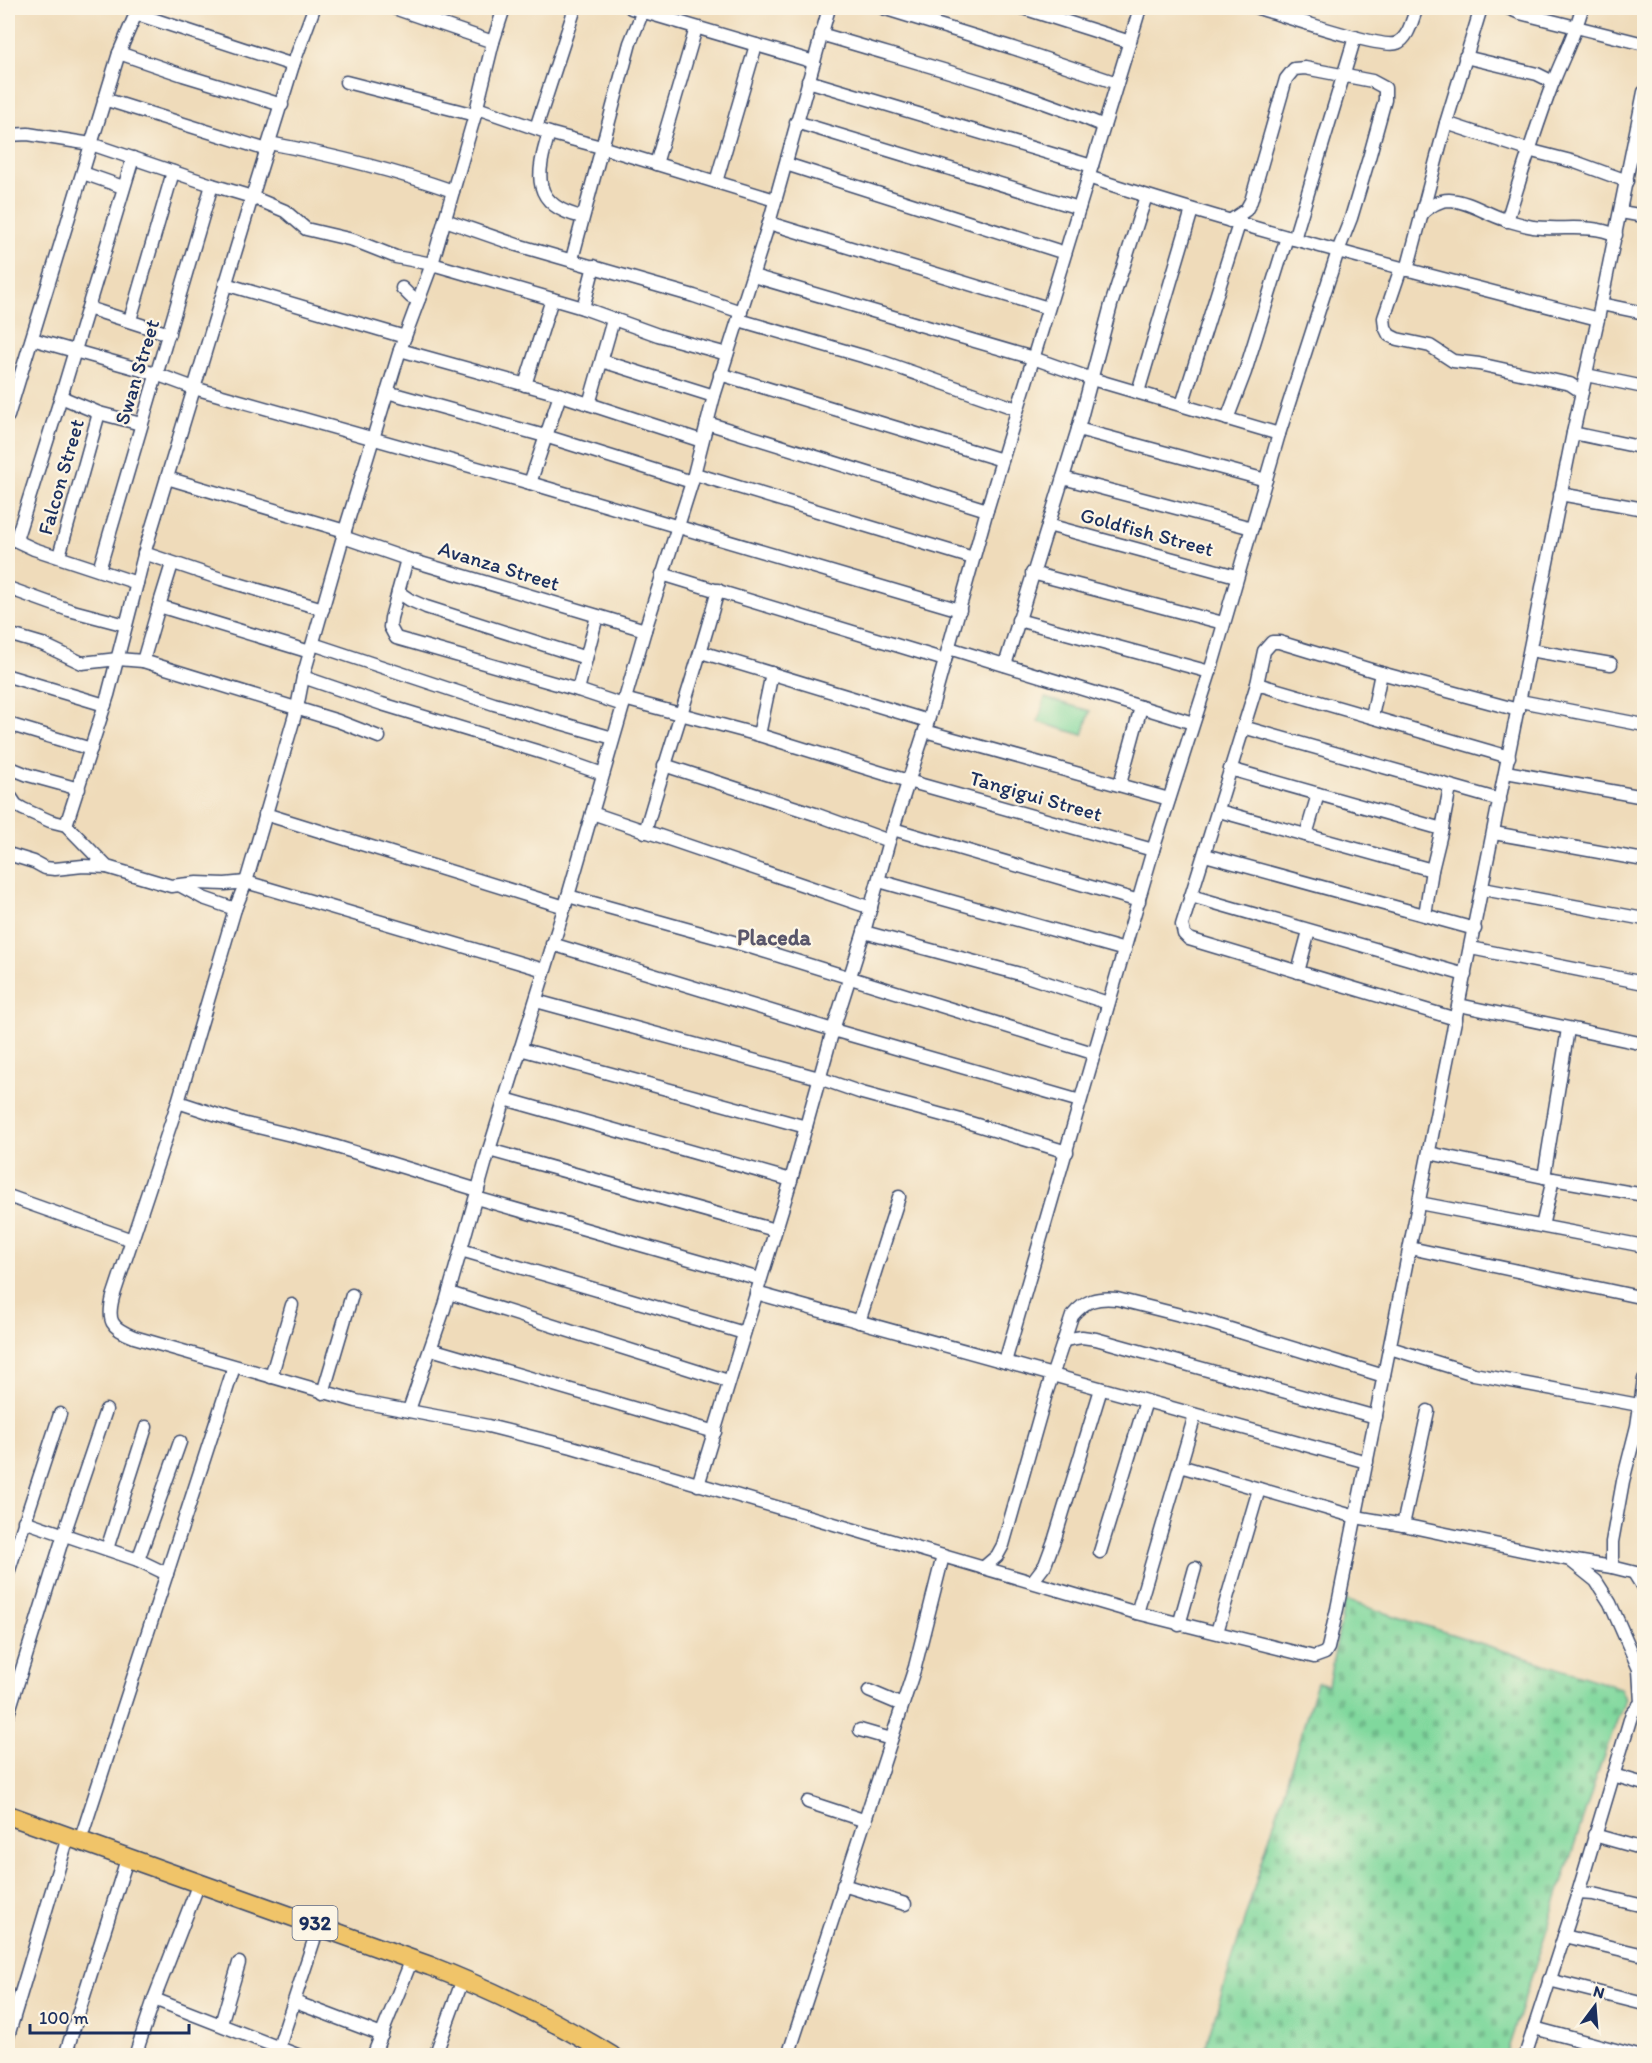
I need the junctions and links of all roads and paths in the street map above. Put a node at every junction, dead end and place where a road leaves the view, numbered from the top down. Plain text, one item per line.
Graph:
1 (314, 8) edge
2 (394, 8) edge
3 (504, 8) edge
4 (575, 8) edge
5 (829, 8) edge
6 (883, 8) edge
7 (1023, 8) edge
8 (1140, 8) edge
9 (1258, 8) edge
10 (1417, 8) edge
11 (1481, 8) edge
12 (1508, 8) edge
13 (1582, 8) edge
14 (637, 9) edge
15 (138, 12) edge
16 (1577, 26) junction
17 (696, 28) junction
18 (821, 34) junction
19 (1355, 37) junction
20 (493, 42) junction
21 (1130, 42) junction
22 (1644, 44) edge
23 (756, 45) junction
24 (119, 53) junction
25 (1465, 57) junction
26 (814, 62) junction
27 (293, 65) junction
28 (1344, 77) junction
29 (808, 81) junction
30 (345, 82) dead end
31 (1553, 82) junction
32 (1117, 83) junction
33 (1644, 92) edge
34 (104, 99) junction
35 (282, 105) junction
36 (476, 111) junction
37 (796, 122) junction
38 (1446, 123) junction
39 (1104, 126) junction
40 (536, 128) junction
41 (549, 134) junction
42 (8, 135) edge
43 (91, 144) junction
44 (268, 147) junction
45 (601, 147) junction
46 (1528, 150) junction
47 (133, 158) junction
48 (656, 164) junction
49 (786, 164) junction
50 (173, 172) junction
51 (1090, 172) junction
52 (83, 173) junction
53 (1627, 181) junction
54 (716, 182) junction
55 (212, 185) junction
56 (123, 187) junction
57 (453, 191) junction
58 (1146, 196) junction
59 (252, 197) junction
60 (775, 200) junction
61 (1079, 208) junction
62 (1192, 210) junction
63 (1621, 212) junction
64 (1421, 214) junction
65 (1644, 216) edge
66 (582, 217) junction
67 (445, 220) junction
68 (1507, 221) junction
69 (1235, 222) junction
70 (769, 223) junction
71 (1616, 236) junction
72 (1291, 238) junction
73 (1338, 251) junction
74 (1065, 253) junction
75 (572, 259) junction
76 (432, 264) junction
77 (594, 266) junction
78 (1404, 269) junction
79 (753, 276) junction
80 (225, 284) junction
81 (402, 288) dead end
82 (419, 299) junction
83 (552, 299) junction
84 (1601, 304) junction
85 (88, 308) junction
86 (583, 308) junction
87 (1048, 308) junction
88 (1644, 313) edge
89 (740, 316) junction
90 (1598, 319) junction
91 (130, 320) junction
92 (613, 320) junction
93 (170, 334) junction
94 (405, 337) junction
95 (32, 339) junction
96 (75, 350) junction
97 (400, 350) junction
98 (727, 354) junction
99 (1033, 358) junction
100 (602, 361) junction
101 (156, 374) junction
102 (720, 374) junction
103 (1586, 375) junction
104 (1092, 379) junction
105 (525, 386) junction
106 (1644, 387) edge
107 (194, 388) junction
108 (387, 392) junction
109 (1138, 392) junction
110 (1582, 392) junction
111 (560, 395) junction
112 (10, 396) edge
113 (714, 396) junction
114 (61, 397) junction
115 (589, 404) junction
116 (1182, 405) junction
117 (1017, 409) junction
118 (99, 412) junction
119 (8, 416) edge
120 (1227, 418) junction
121 (707, 423) junction
122 (141, 424) junction
123 (1078, 429) junction
124 (1573, 433) junction
125 (1279, 434) junction
126 (545, 436) junction
127 (373, 438) junction
128 (702, 441) junction
129 (1644, 448) edge
130 (1002, 460) junction
131 (1062, 477) junction
132 (167, 478) junction
133 (694, 478) junction
134 (1266, 480) junction
135 (530, 483) junction
136 (1560, 494) junction
137 (1644, 509) edge
138 (987, 510) junction
139 (1048, 525) junction
140 (678, 527) junction
141 (1252, 528) junction
142 (344, 534) junction
143 (12, 539) edge
144 (144, 553) junction
145 (59, 556) junction
146 (973, 558) junction
147 (407, 559) junction
148 (172, 564) junction
149 (99, 570) junction
150 (1032, 573) junction
151 (662, 574) junction
152 (1236, 576) junction
153 (137, 583) junction
154 (8, 588) edge
155 (718, 590) junction
156 (398, 592) junction
157 (159, 606) junction
158 (323, 609) junction
159 (960, 610) junction
160 (597, 616) junction
161 (1018, 620) junction
162 (1223, 623) junction
163 (126, 625) junction
164 (645, 630) junction
165 (8, 634) edge
166 (312, 648) junction
167 (1530, 650) junction
168 (702, 652) junction
169 (947, 654) junction
170 (118, 658) junction
171 (586, 658) junction
172 (143, 661) junction
173 (1611, 664) dead end
174 (1005, 665) junction
175 (1210, 672) junction
176 (772, 673) junction
177 (1381, 673) junction
178 (8, 676) edge
179 (303, 677) junction
180 (1257, 684) junction
181 (578, 690) junction
182 (624, 702) junction
183 (105, 705) junction
184 (1519, 706) junction
185 (1141, 707) junction
186 (297, 708) junction
187 (681, 714) junction
188 (1371, 717) junction
189 (8, 723) edge
190 (1194, 723) junction
191 (1644, 725) edge
192 (926, 726) junction
193 (1243, 727) junction
194 (759, 735) junction
195 (379, 737) dead end
196 (613, 738) junction
197 (91, 749) junction
198 (1509, 757) junction
199 (664, 765) junction
200 (8, 767) edge
201 (1230, 769) junction
202 (1506, 772) junction
203 (603, 774) junction
204 (908, 781) junction
205 (1120, 784) junction
206 (1450, 787) junction
207 (79, 789) junction
208 (8, 793) edge
209 (1318, 794) junction
210 (1644, 797) edge
211 (1169, 799) junction
212 (1500, 800) junction
213 (12, 804) edge
214 (1219, 811) junction
215 (592, 813) junction
216 (266, 814) junction
217 (66, 825) junction
218 (1442, 829) junction
219 (645, 832) junction
220 (1494, 833) junction
221 (891, 835) junction
222 (1306, 835) junction
223 (1153, 850) junction
224 (8, 854) edge
225 (1205, 855) junction
226 (1644, 860) edge
227 (107, 867) junction
228 (1432, 870) junction
229 (879, 881) junction
230 (246, 882) junction
231 (181, 886) junction
232 (1483, 889) junction
233 (1191, 896) junction
234 (566, 901) junction
235 (1139, 901) junction
236 (871, 908) junction
237 (235, 909) junction
238 (1425, 915) junction
239 (1644, 919) edge
240 (1475, 929) junction
241 (1309, 931) junction
242 (864, 932) junction
243 (552, 944) junction
244 (1471, 948) junction
245 (1125, 950) junction
246 (544, 970) junction
247 (1298, 972) junction
248 (1465, 975) junction
249 (850, 977) junction
250 (1644, 982) edge
251 (536, 1001) junction
252 (1108, 1003) junction
253 (1459, 1005) junction
254 (1456, 1019) junction
255 (1568, 1029) junction
256 (833, 1030) junction
257 (1644, 1044) edge
258 (520, 1049) junction
259 (1094, 1053) junction
260 (819, 1078) junction
261 (505, 1099) junction
262 (1080, 1101) junction
263 (178, 1102) junction
264 (806, 1127) junction
265 (489, 1150) junction
266 (1067, 1152) junction
267 (1429, 1153) junction
268 (1549, 1178) junction
269 (791, 1180) junction
270 (477, 1194) junction
271 (1644, 1195) edge
272 (8, 1196) edge
273 (899, 1197) dead end
274 (1419, 1203) junction
275 (1542, 1226) junction
276 (775, 1230) junction
277 (132, 1240) junction
278 (1644, 1246) edge
279 (1410, 1248) junction
280 (461, 1250) junction
281 (760, 1279) junction
282 (449, 1293) junction
283 (756, 1293) junction
284 (352, 1295) dead end
285 (1644, 1298) edge
286 (292, 1305) dead end
287 (859, 1322) junction
288 (744, 1333) junction
289 (1064, 1340) junction
290 (1390, 1348) junction
291 (431, 1349) junction
292 (1005, 1362) junction
293 (234, 1366) junction
294 (1053, 1375) junction
295 (1384, 1376) junction
296 (270, 1377) junction
297 (1644, 1379) edge
298 (728, 1381) junction
299 (1101, 1389) junction
300 (323, 1393) junction
301 (1146, 1401) junction
302 (1642, 1405) edge
303 (106, 1410) dead end
304 (409, 1410) junction
305 (1428, 1411) dead end
306 (60, 1414) dead end
307 (1195, 1415) junction
308 (1376, 1417) junction
309 (146, 1426) dead end
310 (715, 1432) junction
311 (180, 1443) dead end
312 (1367, 1462) junction
313 (1180, 1466) junction
314 (698, 1485) junction
315 (1259, 1489) junction
316 (1356, 1517) junction
317 (24, 1521) junction
318 (1403, 1525) junction
319 (64, 1534) junction
320 (107, 1549) junction
321 (1100, 1552) dead end
322 (944, 1556) junction
323 (138, 1560) junction
324 (1570, 1560) junction
325 (1612, 1567) junction
326 (983, 1568) junction
327 (1195, 1568) dead end
328 (8, 1573) edge
329 (167, 1574) junction
330 (1639, 1574) edge
331 (1032, 1582) junction
332 (1644, 1589) edge
333 (1137, 1613) junction
334 (1179, 1625) junction
335 (1218, 1632) junction
336 (869, 1690) dead end
337 (1643, 1703) edge
338 (902, 1705) junction
339 (8, 1714) edge
340 (860, 1730) dead end
341 (891, 1739) junction
342 (1613, 1774) junction
343 (1644, 1784) edge
344 (808, 1802) dead end
345 (8, 1815) edge
346 (866, 1821) junction
347 (1594, 1835) junction
348 (74, 1839) junction
349 (1644, 1849) edge
350 (127, 1859) junction
351 (199, 1883) junction
352 (843, 1885) junction
353 (1578, 1893) junction
354 (905, 1904) dead end
355 (1644, 1905) edge
356 (319, 1925) junction
357 (1564, 1936) junction
358 (1644, 1955) edge
359 (412, 1959) junction
360 (239, 1963) dead end
361 (463, 1979) junction
362 (1550, 1980) junction
363 (154, 1999) junction
364 (295, 2002) junction
365 (1644, 2004) edge
366 (221, 2024) junction
367 (1534, 2028) junction
368 (382, 2035) junction
369 (8, 2036) edge
370 (278, 2051) edge
371 (65, 2055) edge
372 (137, 2055) edge
373 (300, 2055) edge
374 (373, 2055) edge
375 (435, 2055) edge
376 (610, 2055) edge
377 (788, 2055) edge
378 (1525, 2055) edge
379 (1638, 2055) edge

1 - 27 street
2 - 20 street
3 - 20 street
4 - 40 street
5 - 18 street
6 - 32 street
7 - 21 street
8 - 21 street
9 - 19 street
10 - 19 street
11 - 25 street
12 - 16 street
13 - 16 street
14 - 17 street
14 - 45 street
15 - 24 street
15 - 27 street
16 - 22 street
16 - 31 street
17 - 23 street
17 - 48 street
18 - 26 street
18 - 39 street
19 - 28 street
20 - 36 street
21 - 32 street
23 - 26 street
23 - 54 street
24 - 34 street
24 - 35 street
25 - 31 street
25 - 38 street
26 - 29 street
27 - 35 street
28 - 69 street
28 - 72 street
28 - 73 street
29 - 37 street
29 - 51 street
30 - 36 street
31 - 46 street
32 - 39 street
33 - 53 street
34 - 43 street
34 - 44 street
35 - 44 street
36 - 40 street
36 - 57 street
37 - 49 street
37 - 61 street
38 - 46 street
38 - 64 street
39 - 51 street
40 - 41 street
41 - 45 street
41 - 66 street
42 - 43 street
43 - 47 street
43 - 52 street
44 - 57 street
44 - 59 street
45 - 48 street
45 - 66 street
46 - 53 street
46 - 68 street
47 - 50 street
47 - 56 street
48 - 54 street
49 - 60 street
49 - 74 street
50 - 55 street
50 - 91 street
51 - 58 street
51 - 61 street
52 - 56 street
52 - 95 street
53 - 63 street
54 - 60 street
55 - 59 street
55 - 93 street, Swan Street
56 - 85 street
57 - 67 street
58 - 62 street
58 - 104 street
59 - 76 street
59 - 80 street
60 - 70 street
61 - 74 street
62 - 69 street
62 - 109 street
63 - 65 street
63 - 71 street
64 - 68 street
64 - 78 street
66 - 75 street
67 - 75 street
67 - 76 street
68 - 71 street
69 - 72 street
69 - 116 street
70 - 79 street
70 - 87 street
71 - 84 street
72 - 73 street
72 - 120 street
73 - 78 street
73 - 125 street
74 - 87 street
75 - 77 street
76 - 82 street
76 - 83 street
77 - 86 street
77 - 89 street
78 - 90 street
78 - 110 street
79 - 89 street
79 - 99 street
80 - 94 street
80 - 107 street
81 - 82 street
82 - 94 street
83 - 86 street
83 - 105 street
84 - 88 street
84 - 90 street
85 - 91 street
85 - 96 street
86 - 92 street
87 - 99 street
89 - 98 street
89 - 117 street
90 - 103 street
91 - 93 street
92 - 98 street
92 - 100 street
93 - 101 street, Swan Street
94 - 97 street
95 - 96 street
95 - 112 street
96 - 101 street
96 - 114 street
97 - 105 street
97 - 108 street
98 - 102 street
99 - 104 street
99 - 117 street
100 - 113 street
100 - 115 street
101 - 107 street
101 - 122 street, Swan Street
102 - 113 street
102 - 130 street
103 - 106 street
103 - 110 street
104 - 109 street
104 - 123 street
105 - 111 street
107 - 127 street
107 - 132 street
108 - 126 street
108 - 127 street
109 - 116 street
110 - 124 street
111 - 115 street
111 - 126 street
112 - 119 street
113 - 121 street
114 - 118 street, Falcon Street
114 - 143 street
115 - 128 street
116 - 120 street
117 - 130 street
118 - 122 street
118 - 145 street, Falcon Street
120 - 125 street
121 - 128 street
121 - 138 street
122 - 149 street, Swan Street
123 - 131 street
123 - 134 street
124 - 129 street
124 - 136 street
125 - 134 street
126 - 133 street
126 - 135 street
127 - 135 street
127 - 142 street
128 - 133 street
130 - 138 street
131 - 139 street
131 - 141 street
132 - 142 street, Avanza Street
132 - 144 street
133 - 140 street
133 - 146 street
134 - 141 street
135 - 140 street
136 - 137 street
136 - 167 street
138 - 146 street
139 - 150 street
139 - 152 street, Goldfish Street
140 - 151 street
140 - 159 street
141 - 152 street
142 - 147 street, Avanza Street
142 - 158 street
143 - 145 street
144 - 148 street
144 - 153 street
145 - 149 street
146 - 159 street
147 - 156 street, Tangigui Street
147 - 160 street, Avanza Street
148 - 157 street
148 - 158 street
149 - 153 street
150 - 161 street
150 - 162 street
151 - 155 street
151 - 164 street
152 - 162 street
153 - 163 street
154 - 163 street
155 - 168 street
155 - 169 street
156 - 171 street
156 - 181 street, Tangigui Street
157 - 166 street
157 - 172 street
158 - 166 street
159 - 169 street
160 - 164 street, Avanza Street
160 - 171 street
161 - 174 street
161 - 175 street
162 - 175 street
163 - 170 street
164 - 182 street
165 - 170 street
166 - 179 street
166 - 196 street
167 - 173 street
167 - 184 street
168 - 176 street
168 - 187 street
169 - 174 street
169 - 192 street
170 - 172 street
170 - 183 street
171 - 181 street
172 - 186 street
174 - 185 street
175 - 190 street
176 - 192 street
176 - 194 street
177 - 180 street
177 - 184 street
177 - 188 street
178 - 183 street
179 - 186 street
179 - 203 street
180 - 188 street
180 - 193 street
181 - 182 street, Tangigui Street
182 - 187 street, Tangigui Street
182 - 196 street
183 - 197 street
184 - 191 street
184 - 198 street
185 - 190 street
185 - 205 street
186 - 195 street
186 - 216 street
187 - 194 street, Tangigui Street
187 - 199 street
188 - 198 street
189 - 197 street
190 - 211 street
192 - 204 street
192 - 205 street
193 - 201 street
193 - 206 street
194 - 204 street, Tangigui Street
196 - 203 street
197 - 207 street
198 - 202 street
199 - 219 street
199 - 221 street
200 - 207 street
201 - 209 street
201 - 214 street
202 - 210 street
202 - 212 street
203 - 215 street
204 - 221 street
204 - 223 street, Tangigui Street
205 - 211 street
206 - 212 street
206 - 218 street
207 - 217 street
208 - 213 street
209 - 218 street
209 - 222 street
211 - 223 street
212 - 220 street
213 - 217 street
214 - 222 street
214 - 225 street
215 - 219 street
215 - 234 street
216 - 230 street
216 - 234 street
217 - 227 street
218 - 228 street
219 - 236 street
220 - 226 street
220 - 232 street
221 - 229 street
221 - 235 street
222 - 228 street
223 - 235 street
224 - 227 street
225 - 233 street
225 - 238 street
227 - 231 street
228 - 238 street
229 - 236 street
229 - 245 street
230 - 231 street
230 - 237 street
230 - 246 street
231 - 237 street
232 - 239 street
232 - 240 street
233 - 241 street
233 - 247 street
234 - 243 street
234 - 249 street
235 - 245 street
236 - 242 street
237 - 263 street
238 - 240 street
240 - 244 street
241 - 247 street
241 - 248 street
242 - 249 street
242 - 252 street
243 - 246 street
243 - 256 street
244 - 248 street
244 - 250 street
245 - 252 street
246 - 251 street
247 - 254 street
248 - 253 street
249 - 256 street
249 - 259 street
251 - 258 street
251 - 260 street
252 - 259 street
253 - 254 street
253 - 255 street
254 - 267 street
255 - 257 street
255 - 268 street
256 - 260 street
256 - 262 street
258 - 261 street
258 - 264 street
259 - 262 street
260 - 264 street
260 - 266 street
261 - 265 street
261 - 269 street
262 - 266 street
263 - 270 street
263 - 277 street
264 - 269 street
265 - 270 street
265 - 276 street
266 - 292 street
267 - 268 street
267 - 274 street
268 - 271 street
268 - 275 street
269 - 276 street
270 - 280 street
270 - 281 street
272 - 277 street
273 - 287 street
274 - 275 street
274 - 279 street
275 - 278 street
276 - 281 street
277 - 293 street
279 - 285 street
279 - 290 street
280 - 282 street
280 - 288 street
281 - 283 street
282 - 291 street
282 - 298 street
283 - 287 street
283 - 288 street
284 - 300 street
286 - 296 street
287 - 292 street
288 - 298 street
289 - 294 street
289 - 295 street
289 - 308 street
290 - 295 street
290 - 302 street
291 - 304 street
291 - 310 street
292 - 294 street
293 - 296 street
293 - 329 street
294 - 299 street
294 - 326 street
295 - 308 street
296 - 300 street
297 - 302 street
298 - 310 street
299 - 301 street
299 - 331 street
300 - 304 street
301 - 307 street
301 - 321 street
302 - 325 street
303 - 319 street
304 - 314 street
305 - 318 street
306 - 317 street
307 - 312 street
307 - 313 street
308 - 312 street
309 - 320 street
310 - 314 street
311 - 323 street
312 - 316 street
313 - 315 street
313 - 333 street
314 - 322 street
315 - 316 street
315 - 335 street
316 - 318 street
316 - 335 street
317 - 319 street
317 - 328 street
318 - 324 street
319 - 320 street
319 - 339 street
320 - 323 street
322 - 326 street
322 - 338 street
323 - 329 street
324 - 325 street
324 - 337 street
325 - 330 street
326 - 331 street
327 - 334 street
329 - 348 street
330 - 332 street
331 - 333 street
333 - 334 street
334 - 335 street
336 - 338 street
337 - 342 street
338 - 341 street
340 - 341 street
341 - 346 street
342 - 343 street
342 - 347 street
344 - 346 street
345 - 348 main road, 932
346 - 352 street
347 - 349 street
347 - 353 street
348 - 350 main road, 932
348 - 369 street
350 - 351 main road, 932
350 - 371 street
351 - 356 main road, 932
351 - 363 street
352 - 354 street
352 - 377 street
353 - 355 street
353 - 357 street
356 - 359 main road, 932
356 - 364 street
357 - 358 street
357 - 362 street
359 - 361 main road, 932
359 - 368 street
360 - 366 street
361 - 375 street
361 - 376 main road, 932
362 - 365 street
362 - 367 street
363 - 366 street
363 - 372 street
364 - 368 street
364 - 370 street
366 - 370 street
367 - 378 street
367 - 379 street
368 - 374 street
370 - 373 street

